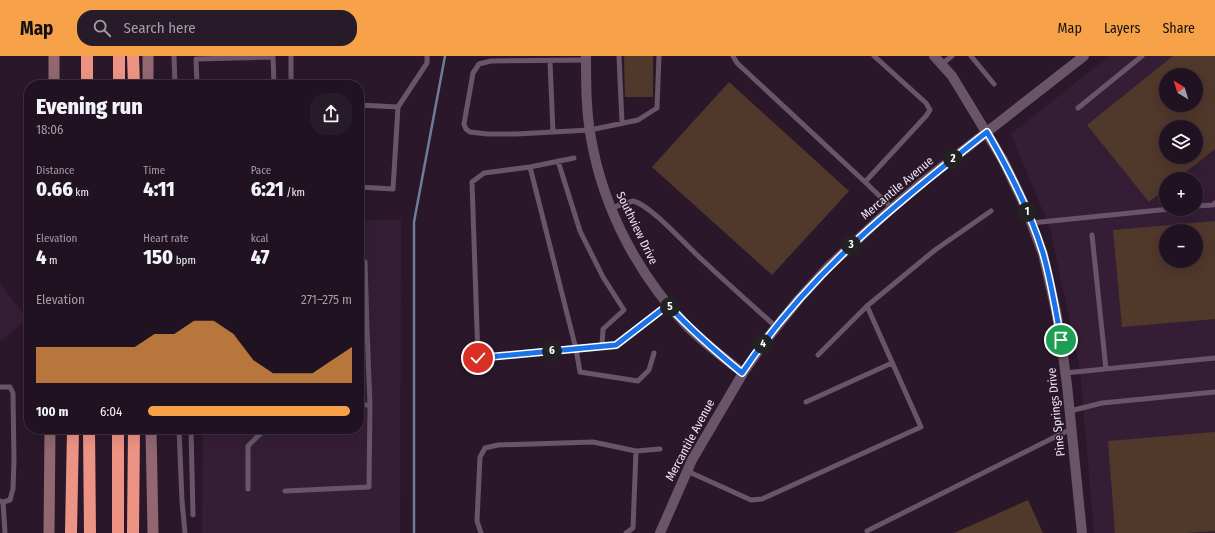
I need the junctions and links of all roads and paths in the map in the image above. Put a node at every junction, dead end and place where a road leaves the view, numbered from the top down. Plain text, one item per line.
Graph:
1 (54, 56) edge
2 (87, 56) edge
3 (119, 56) edge
4 (133, 56) edge
5 (148, 56) edge
6 (174, 56) edge
7 (291, 56) edge
8 (427, 56) edge
9 (619, 56) edge
10 (659, 56) edge
11 (733, 56) edge
12 (874, 56) edge
13 (934, 56) edge
14 (952, 56) edge
15 (971, 56) edge
16 (1084, 56) edge
17 (1142, 56) edge
18 (586, 58) edge
19 (550, 61) junction
20 (942, 64) junction
21 (54, 80) edge
22 (86, 80) edge
23 (119, 80) edge
24 (134, 80) edge
25 (148, 80) edge
26 (175, 80) edge
27 (197, 80) edge
28 (274, 80) edge
29 (291, 80) edge
30 (994, 84) dead end
31 (364, 105) edge
32 (398, 107) junction
33 (1078, 108) dead end
34 (622, 123) junction
35 (590, 130) junction
36 (553, 132) junction
37 (987, 132) junction
38 (574, 158) dead end
39 (558, 161) junction
40 (530, 167) junction
41 (866, 182) junction
42 (364, 187) edge
43 (1215, 203) edge
44 (1203, 206) edge
45 (611, 208) junction
46 (892, 208) junction
47 (1159, 210) edge
48 (991, 211) dead end
49 (1031, 223) junction
50 (1092, 235) dead end
51 (364, 262) edge
52 (668, 305) junction
53 (867, 306) junction
54 (776, 327) junction
55 (367, 329) joint
56 (602, 346) junction
57 (576, 349) junction
58 (654, 353) dead end
59 (818, 355) dead end
60 (1215, 358) edge
61 (892, 363) junction
62 (1106, 369) junction
63 (742, 373) junction
64 (1065, 373) junction
65 (0, 387) edge
66 (1215, 392) edge
67 (806, 402) dead end
68 (364, 405) edge
69 (370, 405) junction
70 (1070, 411) junction
71 (1071, 430) junction
72 (50, 434) edge
73 (73, 434) edge
74 (89, 434) edge
75 (118, 434) edge
76 (134, 434) edge
77 (151, 434) edge
78 (179, 434) edge
79 (191, 434) edge
80 (260, 434) edge
81 (660, 449) dead end
82 (636, 451) junction
83 (687, 471) junction
84 (248, 489) dead end
85 (285, 491) dead end
86 (2, 501) edge
87 (193, 515) dead end
88 (867, 531) dead end
89 (5, 533) edge
90 (49, 533) edge
91 (71, 533) edge
92 (90, 533) edge
93 (118, 533) edge
94 (133, 533) edge
95 (153, 533) edge
96 (185, 533) edge
97 (480, 533) edge
98 (626, 533) edge
99 (660, 533) edge
100 (1082, 533) edge

1 - 21 main road
2 - 22 highway
3 - 23 highway
4 - 24 highway
5 - 25 main road
6 - 26 lane
7 - 29 lane
8 - 32 lane
9 - 34 lane
10 - 34 lane
11 - 41 lane
12 - 41 lane
13 - 20 street, Pine Springs Drive
14 - 20 lane
15 - 30 lane
16 - 37 street, Mercantile Avenue
17 - 33 lane
18 - 19 lane
18 - 35 street, Southview Drive
19 - 36 lane
19 - 36 lane
20 - 37 street, Pine Springs Drive
27 - 28 lane
31 - 32 lane
32 - 42 lane
34 - 35 lane
35 - 36 lane
35 - 45 street, Southview Drive
37 - 46 street, Mercantile Avenue
37 - 49 street, Pine Springs Drive
38 - 39 lane
39 - 40 lane
39 - 56 lane
40 - 57 lane
40 - 57 lane
41 - 46 lane
43 - 44 lane
45 - 52 street, Southview Drive
45 - 54 lane
46 - 54 street, Mercantile Avenue
47 - 49 lane
48 - 53 lane
49 - 64 street, Pine Springs Drive
50 - 62 lane
51 - 55 lane
52 - 56 lane
52 - 63 street, Southview Drive
53 - 59 lane
53 - 61 lane
54 - 63 street, Mercantile Avenue
55 - 69 lane
56 - 57 lane
57 - 58 lane
60 - 62 lane
61 - 67 lane
61 - 83 lane
62 - 64 lane
63 - 83 street, Mercantile Avenue
64 - 70 street, Pine Springs Drive
65 - 86 lane
66 - 70 lane
68 - 69 lane
69 - 85 lane
70 - 71 street, Pine Springs Drive
71 - 88 lane
71 - 100 street, Pine Springs Drive
72 - 90 main road
73 - 91 highway
74 - 92 highway
75 - 93 highway
76 - 94 highway
77 - 95 main road
78 - 96 lane
79 - 87 lane
80 - 84 lane
81 - 82 lane
82 - 97 lane
82 - 98 lane
83 - 99 street, Mercantile Avenue
86 - 89 lane

